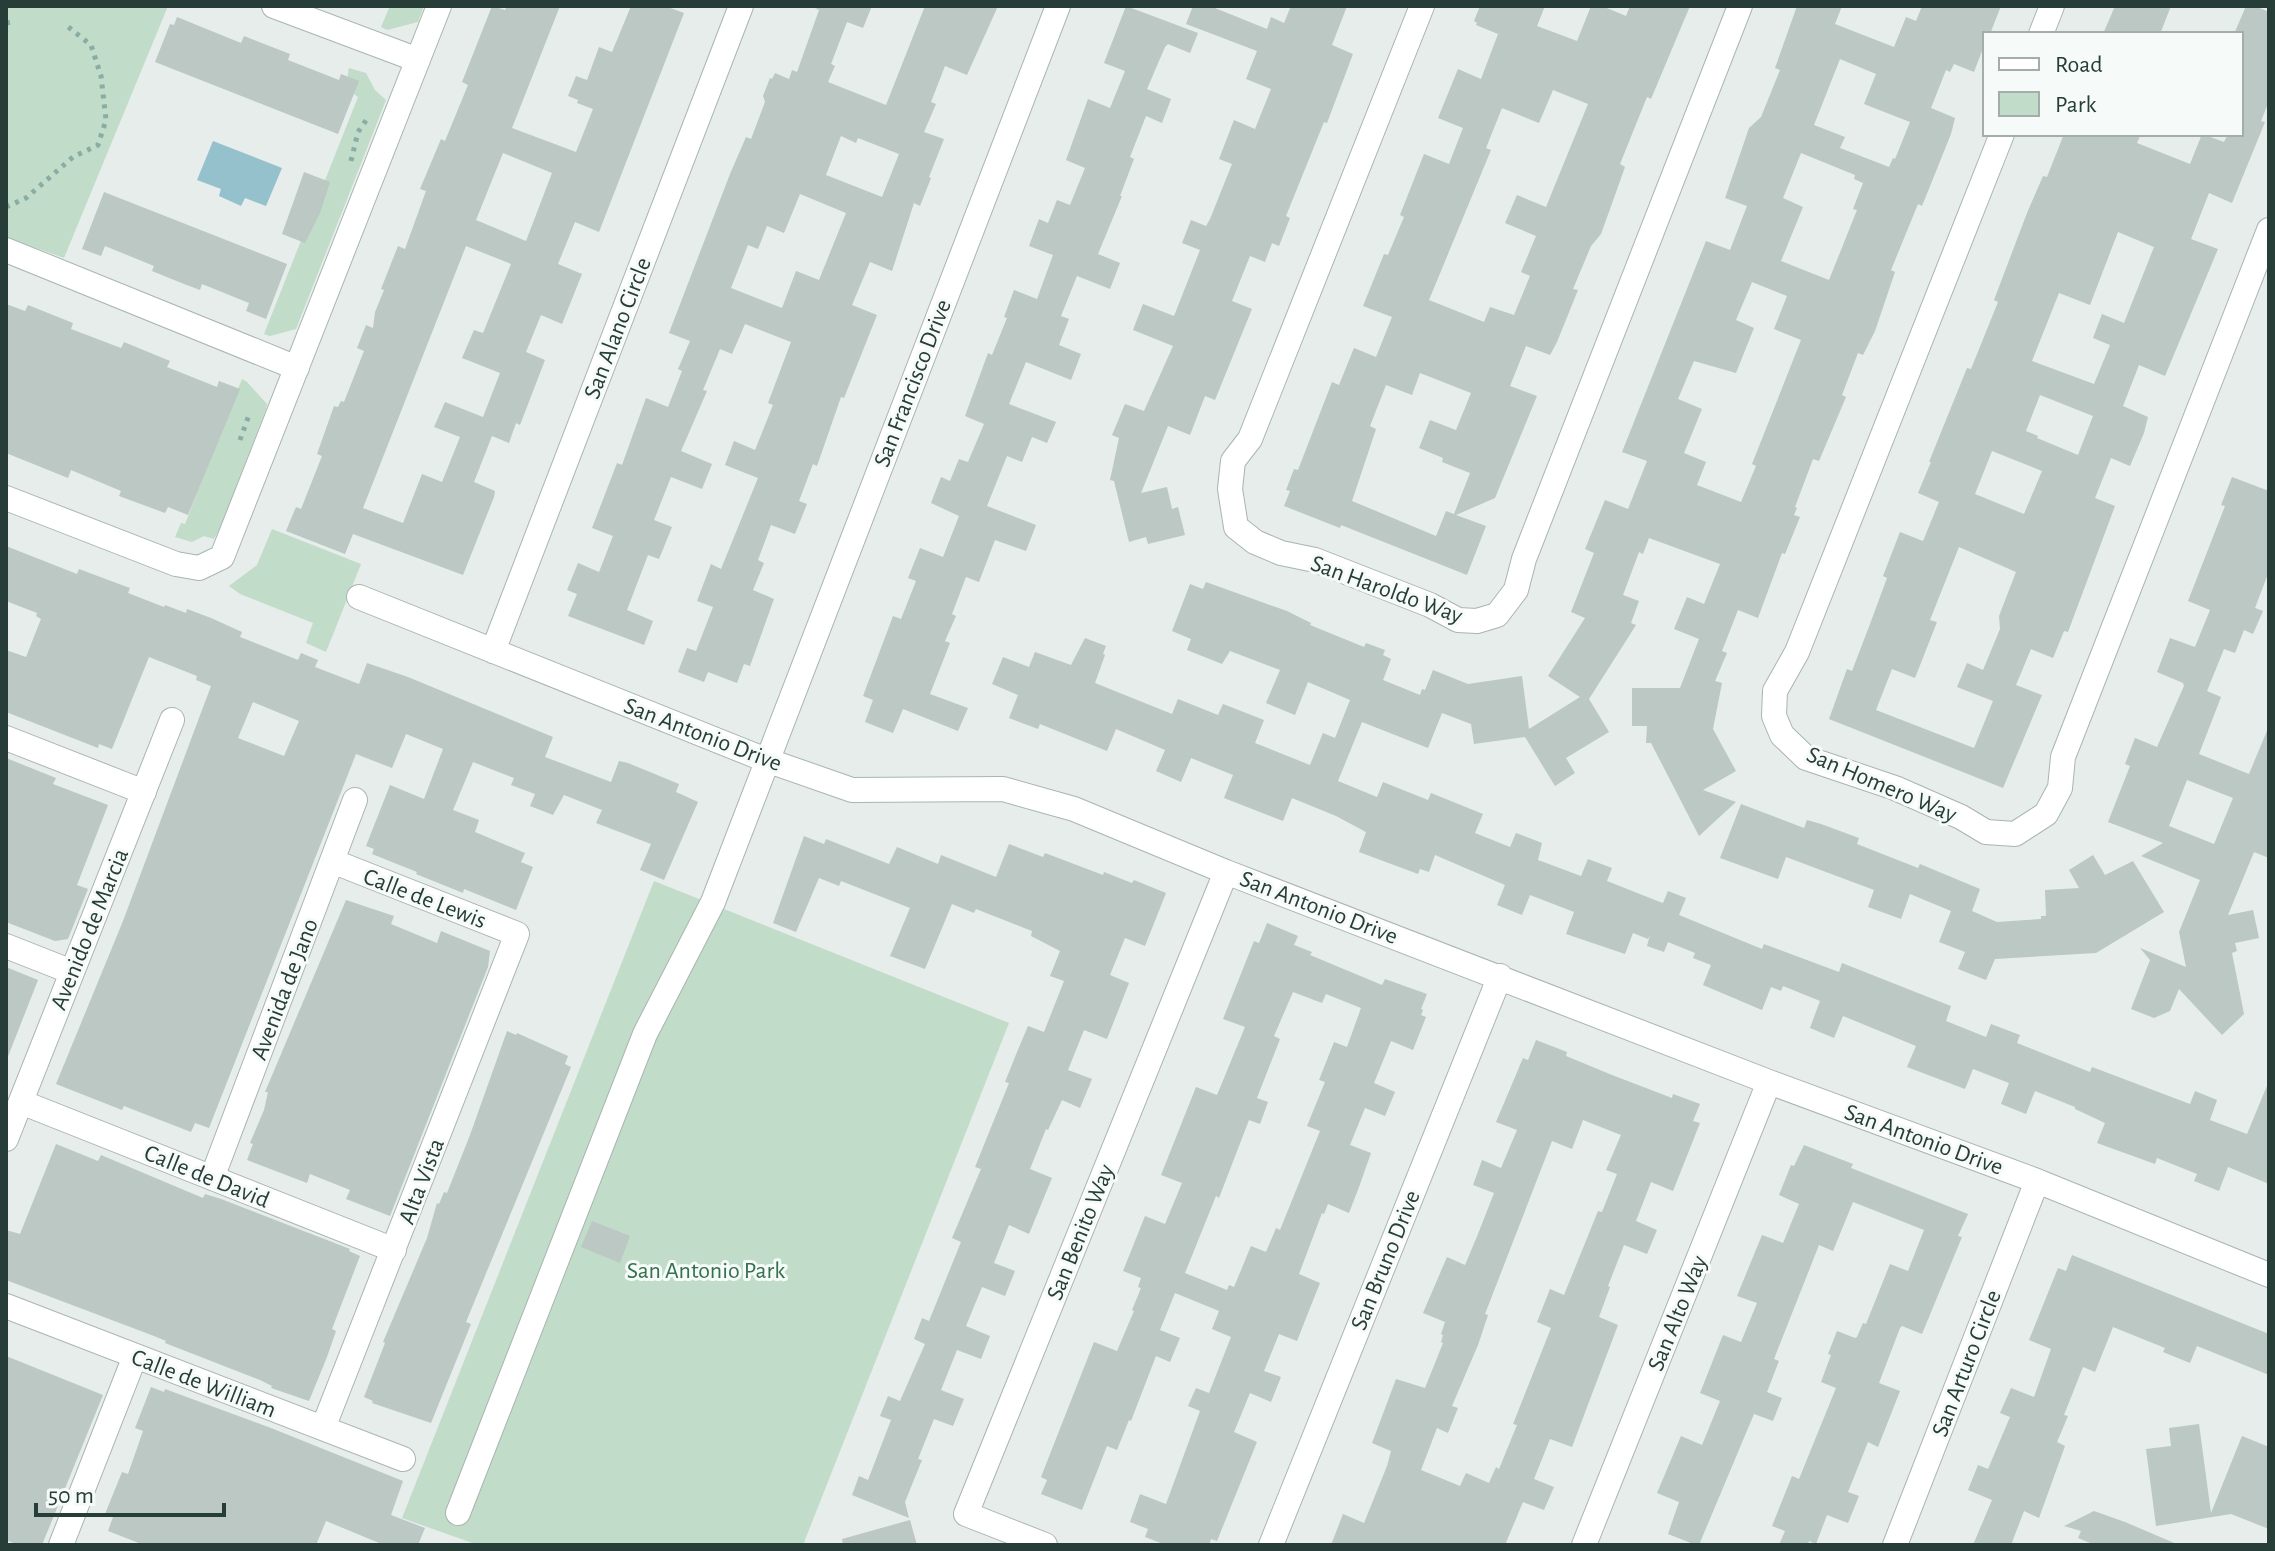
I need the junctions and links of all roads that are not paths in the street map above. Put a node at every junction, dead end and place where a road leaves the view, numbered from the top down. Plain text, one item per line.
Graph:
1 (274, 6) edge
2 (439, 6) edge
3 (741, 6) edge
4 (1058, 6) edge
5 (1422, 6) edge
6 (1740, 6) edge
7 (2052, 6) edge
8 (2042, 32) edge
9 (418, 60) junction
10 (2001, 136) edge
11 (2269, 230) edge
12 (6, 250) edge
13 (297, 368) junction
14 (6, 498) edge
15 (359, 597) dead end
16 (493, 651) junction
17 (172, 720) dead end
18 (6, 738) edge
19 (766, 760) junction
20 (144, 792) junction
21 (355, 800) dead end
22 (332, 861) junction
23 (1226, 872) junction
24 (517, 934) joint
25 (6, 946) edge
26 (72, 972) junction
27 (1500, 976) junction
28 (1769, 1082) junction
29 (21, 1102) junction
30 (6, 1139) edge
31 (212, 1178) junction
32 (2037, 1181) junction
33 (394, 1250) junction
34 (2269, 1275) edge
35 (6, 1306) edge
36 (135, 1356) junction
37 (323, 1428) junction
38 (403, 1459) dead end
39 (458, 1513) dead end
40 (66, 1544) edge
41 (1045, 1545) edge
42 (1271, 1545) edge
43 (1584, 1545) edge
44 (1895, 1545) edge

1 - 9 street
2 - 9 street
3 - 16 street, San Alano Circle
4 - 19 street, San Francisco Drive
5 - 6 street, San Haroldo Way
7 - 8 street
9 - 13 street
10 - 11 street, San Homero Way
12 - 13 street
13 - 14 street
15 - 16 street, San Antonio Drive
16 - 19 street, San Antonio Drive
17 - 20 street, Avenido de Marcia
18 - 20 street
19 - 23 street, San Antonio Drive
19 - 39 street, San Francisco Drive
20 - 26 street, Avenido de Marcia
21 - 22 street, Avenida de Jano
22 - 24 street, Calle de Lewis
22 - 31 street, Avenida de Jano
23 - 27 street, San Antonio Drive
23 - 41 street, San Benito Way
24 - 33 street, Alta Vista
25 - 26 street
26 - 29 street, Avenido de Marcia
27 - 28 street, San Antonio Drive
27 - 42 street, San Bruno Drive
28 - 32 street, San Antonio Drive
28 - 43 street, San Alto Way
29 - 30 street, Avenido de Marcia
29 - 31 street, Calle de David
31 - 33 street, Calle de David
32 - 34 street, San Antonio Drive
32 - 44 street, San Arturo Circle
33 - 37 street, Alta Vista
35 - 36 street, Calle de William
36 - 37 street, Calle de William
36 - 40 street
37 - 38 street, Calle de William

